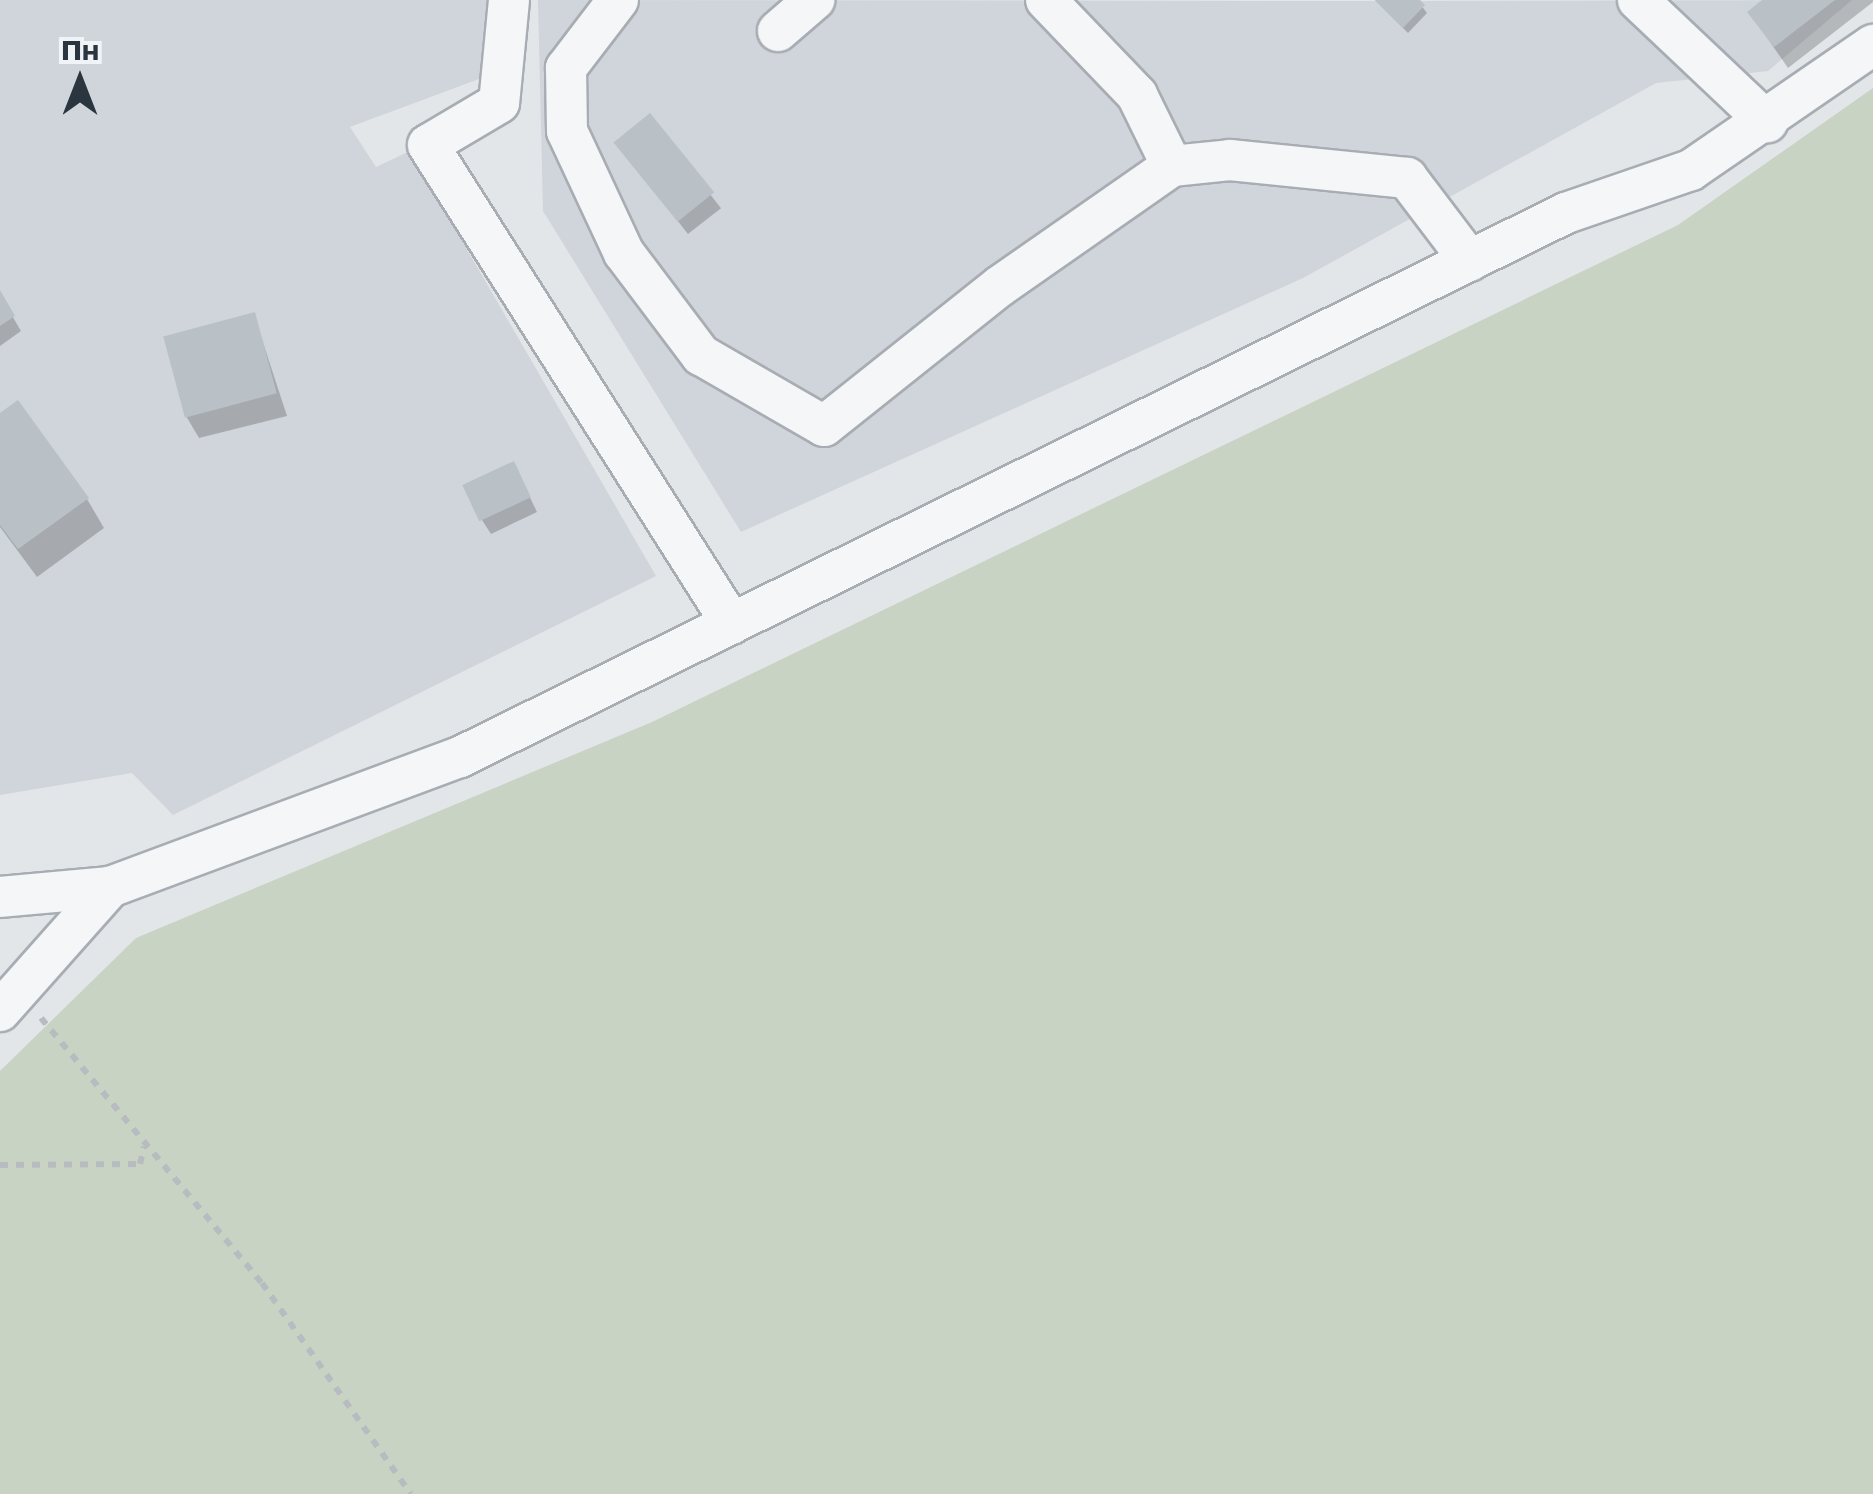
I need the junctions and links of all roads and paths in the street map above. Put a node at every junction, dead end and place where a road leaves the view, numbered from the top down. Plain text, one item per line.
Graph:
1 (510, 0) edge
2 (618, 0) edge
3 (814, 0) edge
4 (1046, 0) edge
5 (1638, 0) edge
6 (778, 31) dead end
7 (1873, 45) edge
8 (1767, 122) junction
9 (1172, 166) junction
10 (1470, 260) junction
11 (732, 624) junction
12 (110, 887) junction
13 (0, 897) edge
14 (11, 999) edge
15 (144, 1145) junction
16 (0, 1165) edge
17 (411, 1494) edge

1 - 11 street
2 - 9 street
3 - 6 street
4 - 9 street
5 - 8 street
7 - 8 street
8 - 10 street
9 - 10 street
10 - 11 street
11 - 12 street
12 - 13 street
12 - 14 street
14 - 15 path
15 - 16 path
15 - 17 path

